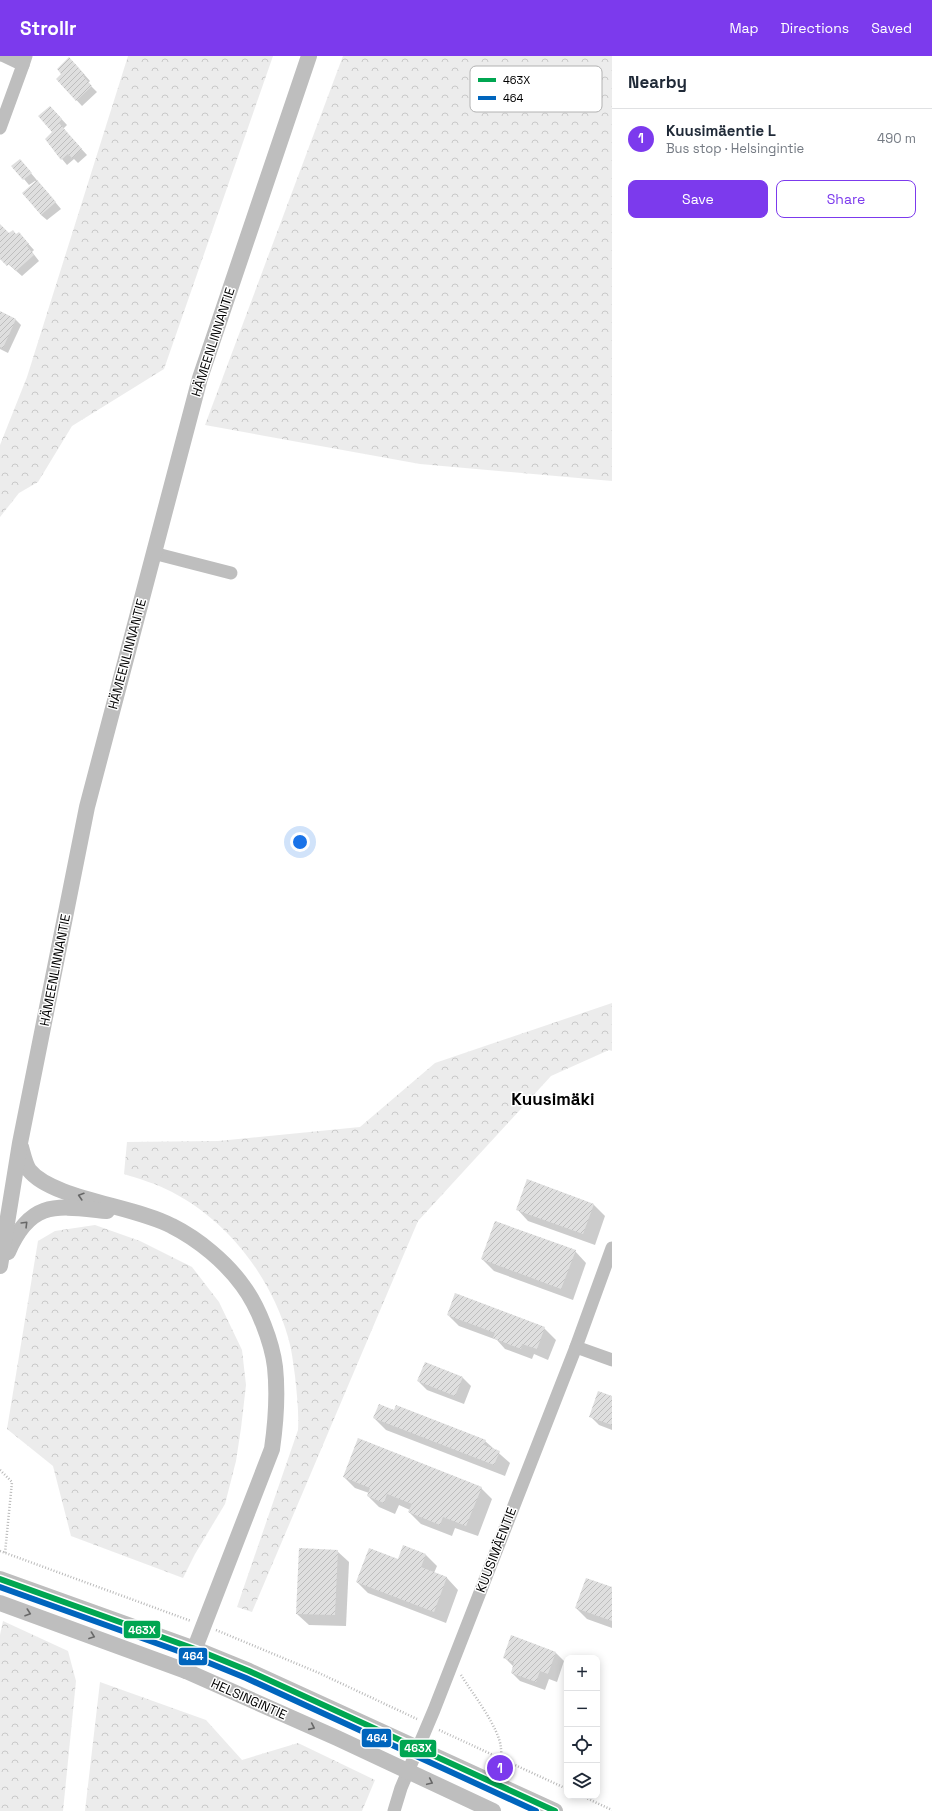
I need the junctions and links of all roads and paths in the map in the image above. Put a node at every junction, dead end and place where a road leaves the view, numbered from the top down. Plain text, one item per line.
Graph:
1 (4, 56) edge
2 (309, 56) edge
3 (24, 60) edge
4 (0, 128) edge
5 (153, 553) junction
6 (231, 573) dead end
7 (20, 1143) junction
8 (145, 1215) junction
9 (612, 1248) edge
10 (0, 1266) edge
11 (0, 1270) edge
12 (576, 1347) junction
13 (612, 1360) edge
14 (0, 1470) edge
15 (0, 1551) edge
16 (4, 1553) junction
17 (0, 1579) edge
18 (0, 1603) edge
19 (204, 1625) junction
20 (195, 1649) junction
21 (450, 1669) junction
22 (186, 1671) junction
23 (424, 1722) dead end
24 (438, 1729) dead end
25 (501, 1758) junction
26 (497, 1767) dead end
27 (564, 1788) edge
28 (588, 1799) edge
29 (612, 1810) edge
30 (394, 1811) edge
31 (492, 1811) edge
32 (555, 1811) edge

1 - 3 street
2 - 5 main road, HÄMEENLINNANTIE
3 - 4 street
5 - 6 street
5 - 7 main road, HÄMEENLINNANTIE
8 -> 7 main road
7 - 10 main road, HÄMEENLINNANTIE
11 -> 8 main road
8 - 19 main road
9 - 12 street, KUUSIMÄENTIE
12 - 13 street
12 - 21 street, KUUSIMÄENTIE
14 - 16 path
15 - 16 path
16 - 19 path
17 - 20 main road, HELSINGINTIE
18 -> 22 main road, HELSINGINTIE
19 - 20 main road
19 - 23 path
20 - 22 main road
20 - 32 main road, HELSINGINTIE
21 - 25 path
21 - 30 street, KUUSIMÄENTIE
22 -> 31 main road, HELSINGINTIE
24 - 25 path
25 - 26 path
25 - 27 path
28 - 29 path

